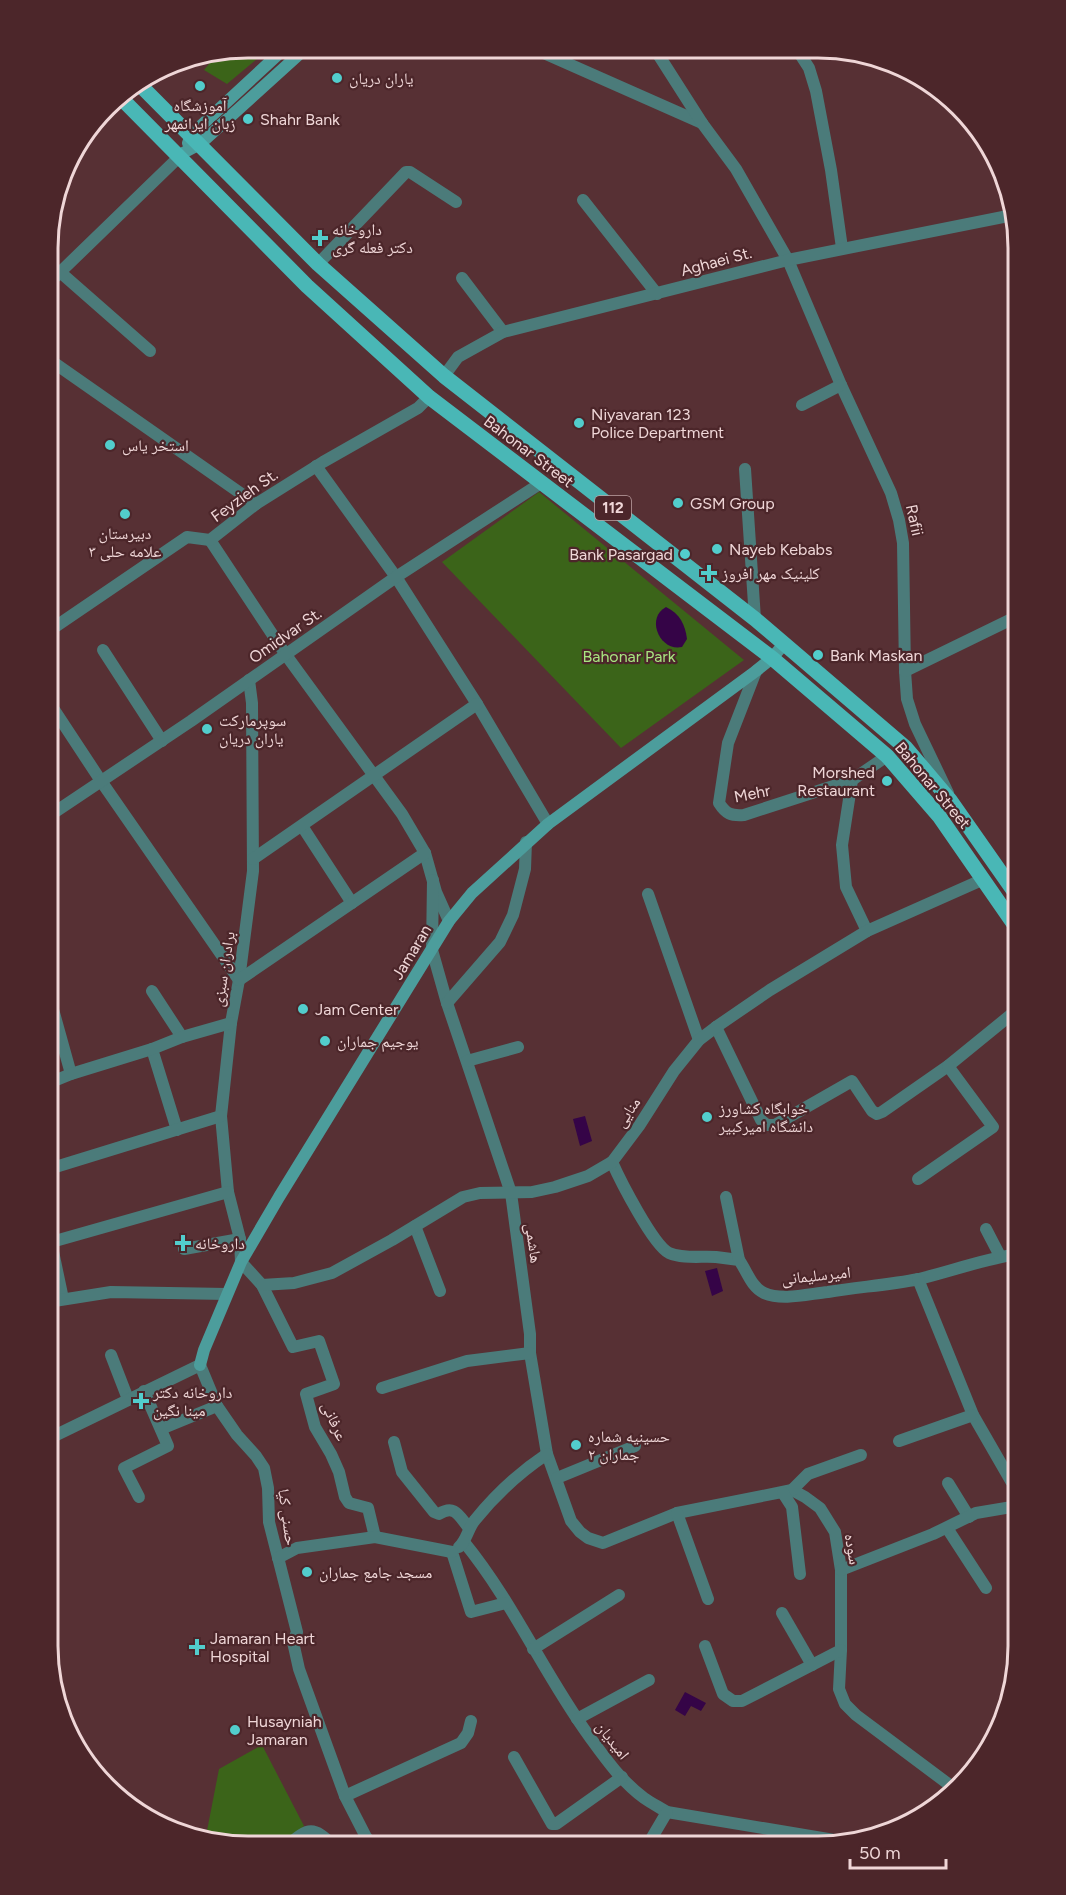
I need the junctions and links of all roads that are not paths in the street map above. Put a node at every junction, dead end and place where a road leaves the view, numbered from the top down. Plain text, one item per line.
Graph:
1 (556, 58) edge
2 (661, 58) edge
3 (803, 58) edge
4 (274, 59) edge
5 (293, 59) edge
6 (145, 90) edge
7 (127, 103) edge
8 (702, 123) junction
9 (195, 140) junction
10 (181, 155) junction
11 (582, 200) dead end
12 (456, 202) dead end
13 (1005, 216) edge
14 (842, 248) junction
15 (788, 260) junction
16 (318, 264) junction
17 (60, 272) joint
18 (462, 278) dead end
19 (657, 294) junction
20 (503, 332) junction
21 (150, 351) dead end
22 (58, 366) edge
23 (444, 376) junction
24 (841, 385) junction
25 (429, 397) junction
26 (802, 405) dead end
27 (316, 466) junction
28 (745, 470) dead end
29 (541, 483) junction
30 (256, 504) junction
31 (210, 540) junction
32 (396, 577) junction
33 (755, 619) junction
34 (1008, 621) edge
35 (58, 625) edge
36 (784, 644) junction
37 (103, 650) dead end
38 (286, 656) junction
39 (772, 658) junction
40 (756, 671) junction
41 (905, 671) junction
42 (249, 680) junction
43 (477, 704) junction
44 (58, 716) edge
45 (162, 741) junction
46 (887, 756) junction
47 (375, 777) junction
48 (852, 780) junction
49 (101, 782) junction
50 (950, 800) junction
51 (58, 810) edge
52 (548, 824) junction
53 (302, 826) junction
54 (526, 842) junction
55 (425, 853) junction
56 (253, 859) junction
57 (984, 879) junction
58 (433, 880) junction
59 (1008, 882) edge
60 (648, 894) dead end
61 (352, 903) junction
62 (1008, 914) edge
63 (449, 921) junction
64 (867, 931) junction
65 (432, 950) junction
66 (239, 980) junction
67 (152, 991) dead end
68 (447, 1003) junction
69 (1007, 1018) edge
70 (231, 1023) junction
71 (58, 1027) edge
72 (716, 1027) junction
73 (182, 1037) junction
74 (699, 1040) junction
75 (518, 1047) dead end
76 (152, 1049) junction
77 (467, 1061) junction
78 (948, 1066) junction
79 (71, 1074) junction
80 (58, 1079) edge
81 (221, 1116) junction
82 (177, 1130) junction
83 (612, 1162) junction
84 (58, 1165) edge
85 (918, 1179) dead end
86 (228, 1192) junction
87 (511, 1193) junction
88 (726, 1197) dead end
89 (415, 1226) junction
90 (986, 1228) dead end
91 (240, 1239) junction
92 (58, 1240) edge
93 (184, 1249) dead end
94 (1007, 1256) edge
95 (1000, 1257) junction
96 (739, 1260) junction
97 (241, 1262) junction
98 (58, 1277) edge
99 (918, 1279) junction
100 (262, 1285) junction
101 (440, 1291) dead end
102 (227, 1294) junction
103 (63, 1299) junction
104 (58, 1300) edge
105 (530, 1353) junction
106 (111, 1355) dead end
107 (200, 1365) junction
108 (382, 1388) dead end
109 (144, 1391) junction
110 (128, 1399) junction
111 (217, 1406) junction
112 (973, 1414) junction
113 (161, 1429) junction
114 (58, 1434) edge
115 (899, 1441) dead end
116 (394, 1442) dead end
117 (635, 1446) dead end
118 (548, 1454) junction
119 (861, 1455) dead end
120 (1007, 1469) edge
121 (557, 1478) junction
122 (948, 1483) dead end
123 (787, 1491) junction
124 (139, 1497) dead end
125 (1007, 1508) edge
126 (677, 1513) junction
127 (969, 1517) junction
128 (469, 1528) junction
129 (947, 1528) junction
130 (375, 1537) junction
131 (464, 1542) junction
132 (452, 1552) junction
133 (278, 1558) junction
134 (841, 1570) junction
135 (800, 1574) dead end
136 (986, 1588) dead end
137 (619, 1595) dead end
138 (708, 1599) dead end
139 (506, 1603) junction
140 (782, 1613) dead end
141 (705, 1646) dead end
142 (533, 1649) junction
143 (841, 1650) junction
144 (812, 1665) junction
145 (649, 1680) dead end
146 (577, 1719) junction
147 (471, 1721) dead end
148 (514, 1757) dead end
149 (622, 1777) junction
150 (948, 1784) edge
151 (345, 1796) junction
152 (667, 1812) junction
153 (298, 1836) edge
154 (323, 1836) edge
155 (366, 1836) edge
156 (653, 1836) edge
157 (780, 1836) edge

1 - 8 street
2 - 8 street, Rafii
3 - 14 street
4 - 9 main road
5 - 9 main road
6 - 9 main road, Bahonar Street / 112
7 - 10 main road, Bahonar Street / 112
8 - 15 street, Rafii
9 - 10 main road
9 - 16 main road, Bahonar Street / 112
10 - 17 street
10 - 25 main road, Bahonar Street / 112
11 - 19 street
12 - 16 street
13 - 14 street, Aghaei St.
14 - 15 street, Aghaei St.
15 - 19 street, Aghaei St.
15 - 24 street, Rafii
16 - 23 main road, Bahonar Street / 112
17 - 21 street
18 - 20 street
19 - 20 street, Aghaei St.
20 - 23 street, Aghaei St.
22 - 30 street
23 - 25 main road
23 - 33 main road, Bahonar Street / 112
24 - 26 street
24 - 41 street, Rafii
25 - 27 street, Feyzieh St.
25 - 29 main road, Bahonar Street / 112
27 - 30 street, Feyzieh St.
27 - 32 street
28 - 33 street
29 - 32 street, Omidvar St.
29 - 39 main road, Bahonar Street / 112
30 - 31 street, Feyzieh St.
31 - 35 street, Feyzieh St.
31 - 38 street
32 - 38 street, Omidvar St.
32 - 43 street
33 - 36 main road, Bahonar Street / 112
34 - 41 street
36 - 39 main road, Jamaran
36 - 50 main road, Bahonar Street / 112
37 - 45 street
38 - 42 street, Omidvar St.
38 - 47 street
39 - 40 main road, Jamaran
39 - 46 main road, Bahonar Street / 112
40 - 48 street, Mehr
40 - 52 main road, Jamaran
41 - 50 street, Rafii
42 - 45 street, Omidvar St.
42 - 56 street, برادران سبزی
43 - 47 street
43 - 52 street
44 - 49 street
45 - 49 street, Omidvar St.
46 - 48 street, Mehr
46 - 57 main road, Bahonar Street / 112
47 - 53 street
47 - 55 street
48 - 64 street
49 - 51 street, Omidvar St.
49 - 66 street
50 - 59 main road, Bahonar Street / 112
52 - 54 main road, Jamaran
53 - 56 street
53 - 61 street
54 - 63 main road, Jamaran
54 - 68 street
55 - 58 street
55 - 61 street
56 - 66 street, برادران سبزی
57 - 62 main road, Bahonar Street / 112
57 - 64 street, منایی
58 - 63 street
58 - 65 street, هاشمی
60 - 74 street
61 - 66 street
63 - 65 main road, Jamaran
64 - 72 street, منایی
65 - 68 street, هاشمی
65 - 97 main road, Jamaran
66 - 70 street, برادران سبزی
67 - 73 street
68 - 77 street, هاشمی
69 - 78 street
70 - 73 street
70 - 81 street, برادران سبزی
71 - 79 street
72 - 74 street, منایی
72 - 78 street
73 - 76 street
74 - 83 street, منایی
75 - 77 street
76 - 79 street
76 - 82 street
77 - 87 street, هاشمی
78 - 85 street
79 - 80 street
81 - 82 street
81 - 86 street, برادران سبزی
82 - 84 street
83 - 87 street, منایی
83 - 96 street
86 - 91 street, برادران سبزی
86 - 92 street
87 - 89 street, منایی
87 - 105 street, هاشمی
88 - 96 street, امیرسلیمانی
89 - 100 street, منایی
89 - 101 street
90 - 95 street
91 - 93 street
91 - 97 street, برادران سبزی
94 - 95 street, امیرسلیمانی
95 - 99 street, امیرسلیمانی
96 - 99 street, امیرسلیمانی
97 - 100 street, عرفانی
97 - 102 main road, Jamaran
98 - 103 street
99 - 112 street
100 - 130 street, عرفانی
102 - 103 street
102 - 107 main road, Jamaran
103 - 104 street
105 - 108 street
105 - 118 street, هاشمی
106 - 110 street
107 - 109 street
107 - 111 street, حسنی کیا
109 - 110 street
109 - 113 street
110 - 114 street
111 - 113 street
111 - 133 street, حسنی کیا
112 - 115 street
112 - 120 street
113 - 124 street
116 - 128 street
117 - 121 street
118 - 121 street, هاشمی
118 - 128 street
119 - 123 street
121 - 126 street, هاشمی
122 - 127 street
123 - 126 street
123 - 134 street, سوده
123 - 135 street
125 - 127 street
126 - 138 street
127 - 129 street
128 - 131 street
129 - 134 street
129 - 136 street
130 - 132 street
130 - 133 street
131 - 132 street
131 - 139 street, امیدیان
132 - 139 street
133 - 151 street, حسنی کیا
134 - 143 street, سوده
137 - 142 street
139 - 142 street, امیدیان
140 - 144 street
141 - 144 street
142 - 146 street, امیدیان
143 - 144 street
143 - 150 street, سوده
145 - 146 street
146 - 149 street, امیدیان
147 - 151 street
148 - 149 street
149 - 152 street, امیدیان
151 - 155 street, حسنی کیا
152 - 156 street
152 - 157 street, امیدیان
153 - 154 street

